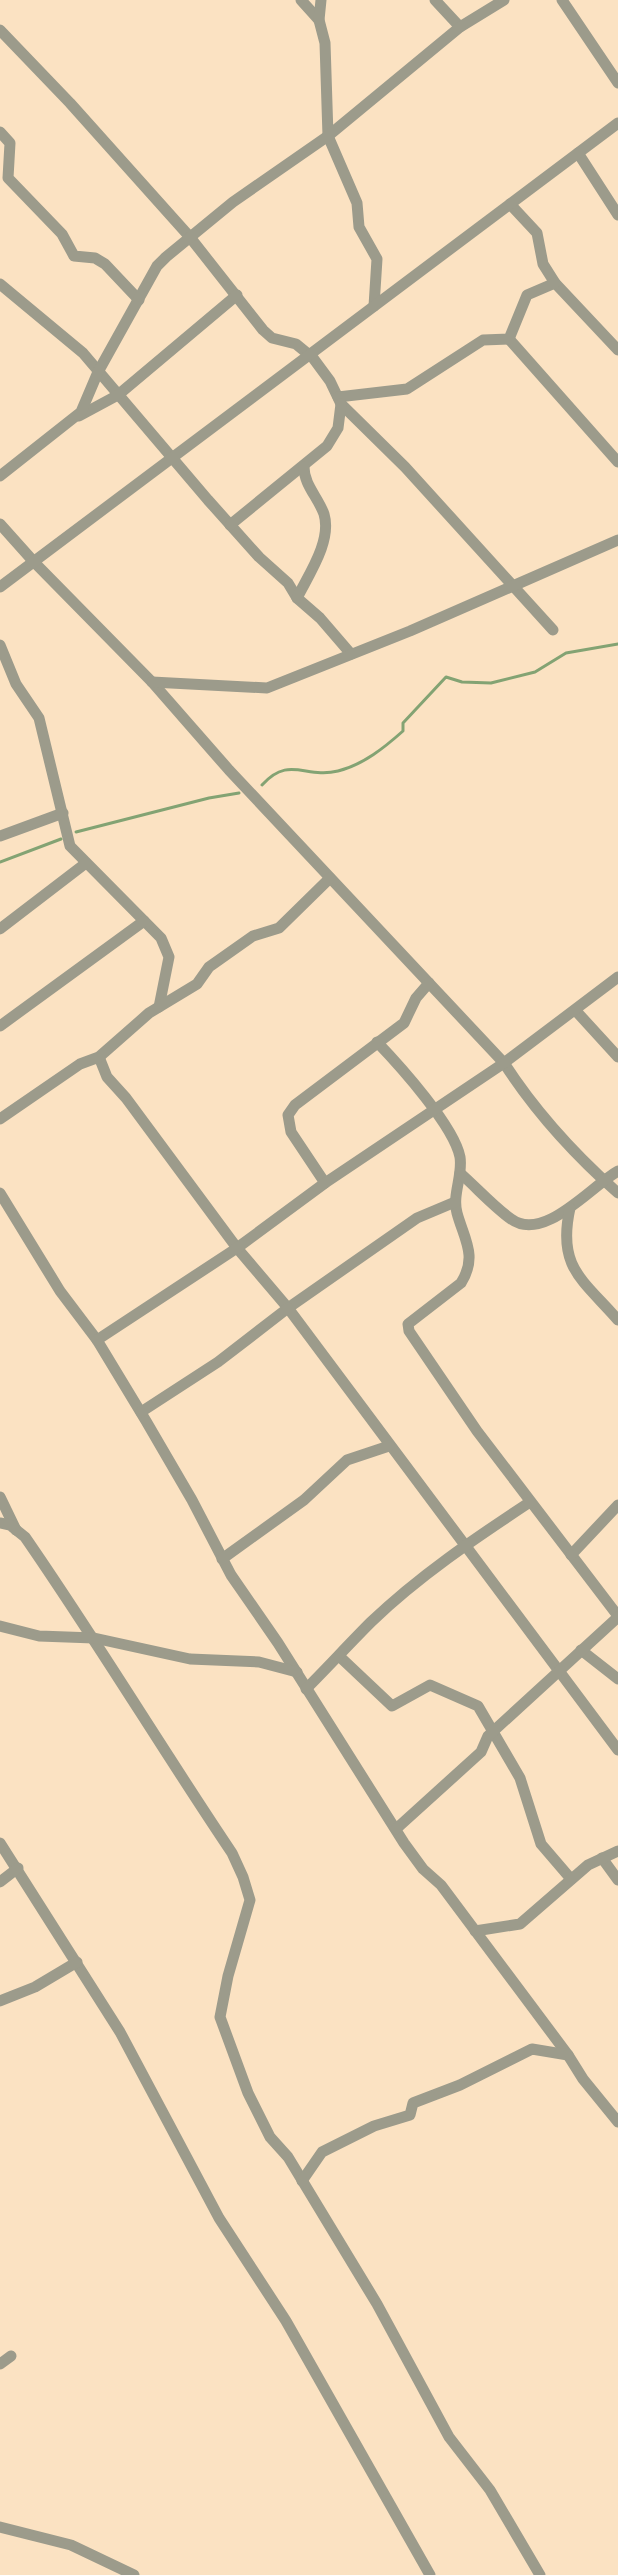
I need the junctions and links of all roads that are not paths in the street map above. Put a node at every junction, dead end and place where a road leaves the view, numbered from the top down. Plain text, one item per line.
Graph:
1 (301, 0) edge
2 (321, 0) edge
3 (435, 0) edge
4 (504, 0) edge
5 (562, 0) edge
6 (319, 20) junction
7 (460, 27) junction
8 (0, 30) edge
9 (618, 83) edge
10 (618, 123) edge
11 (0, 132) edge
12 (328, 136) junction
13 (578, 153) junction
14 (4, 163) edge
15 (510, 204) junction
16 (618, 215) edge
17 (189, 236) junction
18 (0, 273) edge
19 (555, 283) junction
20 (0, 284) edge
21 (237, 295) junction
22 (14, 296) junction
23 (139, 300) junction
24 (374, 306) junction
25 (509, 339) junction
26 (618, 350) edge
27 (309, 355) junction
28 (98, 372) junction
29 (118, 395) junction
30 (339, 400) junction
31 (75, 418) junction
32 (171, 458) junction
33 (618, 462) edge
34 (304, 467) junction
35 (0, 476) edge
36 (0, 524) edge
37 (230, 525) junction
38 (618, 540) edge
39 (34, 562) junction
40 (512, 586) junction
41 (0, 587) edge
42 (297, 598) junction
43 (553, 630) dead end
44 (0, 645) edge
45 (351, 654) junction
46 (152, 682) junction
47 (63, 813) junction
48 (0, 836) edge
49 (86, 863) junction
50 (330, 878) junction
51 (144, 921) junction
52 (0, 929) edge
53 (618, 977) edge
54 (429, 983) junction
55 (159, 1007) junction
56 (576, 1011) junction
57 (0, 1026) edge
58 (377, 1042) junction
59 (99, 1057) junction
60 (618, 1057) edge
61 (504, 1063) junction
62 (433, 1109) junction
63 (0, 1119) edge
64 (618, 1171) edge
65 (460, 1173) junction
66 (603, 1180) junction
67 (325, 1183) junction
68 (0, 1193) edge
69 (618, 1193) edge
70 (455, 1202) junction
71 (570, 1207) junction
72 (237, 1248) junction
73 (288, 1308) junction
74 (618, 1320) edge
75 (97, 1340) junction
76 (141, 1412) junction
77 (389, 1446) junction
78 (0, 1497) edge
79 (530, 1502) junction
80 (618, 1505) edge
81 (0, 1523) edge
82 (16, 1530) junction
83 (464, 1546) junction
84 (571, 1555) junction
85 (222, 1559) junction
86 (618, 1616) edge
87 (0, 1626) edge
88 (94, 1638) junction
89 (581, 1650) junction
90 (339, 1656) junction
91 (558, 1670) junction
92 (297, 1672) junction
93 (618, 1679) edge
94 (306, 1689) junction
95 (493, 1731) junction
96 (618, 1750) edge
97 (396, 1829) junction
98 (0, 1843) edge
99 (618, 1851) edge
100 (602, 1858) junction
101 (18, 1868) junction
102 (571, 1879) junction
103 (618, 1880) edge
104 (0, 1882) edge
105 (475, 1931) junction
106 (77, 1962) junction
107 (0, 2001) edge
108 (568, 2055) junction
109 (618, 2122) edge
110 (302, 2181) junction
111 (11, 2356) dead end
112 (0, 2364) edge
113 (0, 2527) edge
114 (134, 2575) edge
115 (430, 2575) edge
116 (540, 2575) edge

1 - 6 street
2 - 6 street
3 - 7 street
4 - 7 street
5 - 9 street
6 - 12 street
7 - 12 street
8 - 17 street
10 - 13 street
11 - 14 street
12 - 17 street
12 - 24 street
13 - 15 street
13 - 16 street
14 - 23 street
15 - 19 street
15 - 24 street
17 - 21 street
17 - 23 street
18 - 22 street
19 - 25 street
19 - 26 street
20 - 22 street
21 - 27 street
21 - 29 street
22 - 28 street
23 - 28 street
24 - 27 street
25 - 30 street
25 - 33 street
27 - 30 street
27 - 32 street
28 - 29 street
28 - 31 street
29 - 31 street
29 - 32 street
30 - 34 street
30 - 40 street
31 - 35 street
32 - 37 street
32 - 39 street
34 - 37 street
34 - 42 street
36 - 39 street
37 - 42 street
38 - 40 street
39 - 41 street
39 - 46 street
40 - 43 street
40 - 45 street
42 - 45 street
44 - 47 street
45 - 46 street
46 - 50 street
47 - 48 street
47 - 49 street
49 - 51 street
49 - 52 street
50 - 54 street
50 - 55 street
51 - 55 street
51 - 57 street
53 - 56 street
54 - 58 street
54 - 61 street
55 - 59 street
56 - 60 street
56 - 61 street
58 - 62 street
58 - 67 street
59 - 63 street
59 - 72 street
61 - 62 street
61 - 66 street
62 - 65 street
62 - 67 street
64 - 66 street
65 - 70 street
65 - 71 street
66 - 69 street
66 - 71 street
67 - 72 street
68 - 75 street
70 - 73 street
70 - 79 street
71 - 74 street
72 - 73 street
72 - 75 street
73 - 76 street
73 - 77 street
75 - 76 street
76 - 85 street
77 - 83 street
77 - 85 street
78 - 82 street
79 - 83 street
79 - 84 street
80 - 84 street
81 - 82 street
82 - 88 street
83 - 90 street
83 - 91 street
84 - 86 street
85 - 92 street
86 - 89 street
87 - 88 street
88 - 92 street
88 - 110 street
89 - 91 street
89 - 93 street
90 - 94 street
90 - 95 street
91 - 95 street
91 - 96 street
92 - 94 street
94 - 97 street
95 - 97 street
95 - 102 street
97 - 105 street
98 - 101 street
99 - 100 street
100 - 102 street
100 - 103 street
101 - 104 street
101 - 106 street
102 - 105 street
105 - 108 street
106 - 107 street
106 - 115 street
108 - 109 street
108 - 110 street
110 - 116 street
111 - 112 street
113 - 114 street

